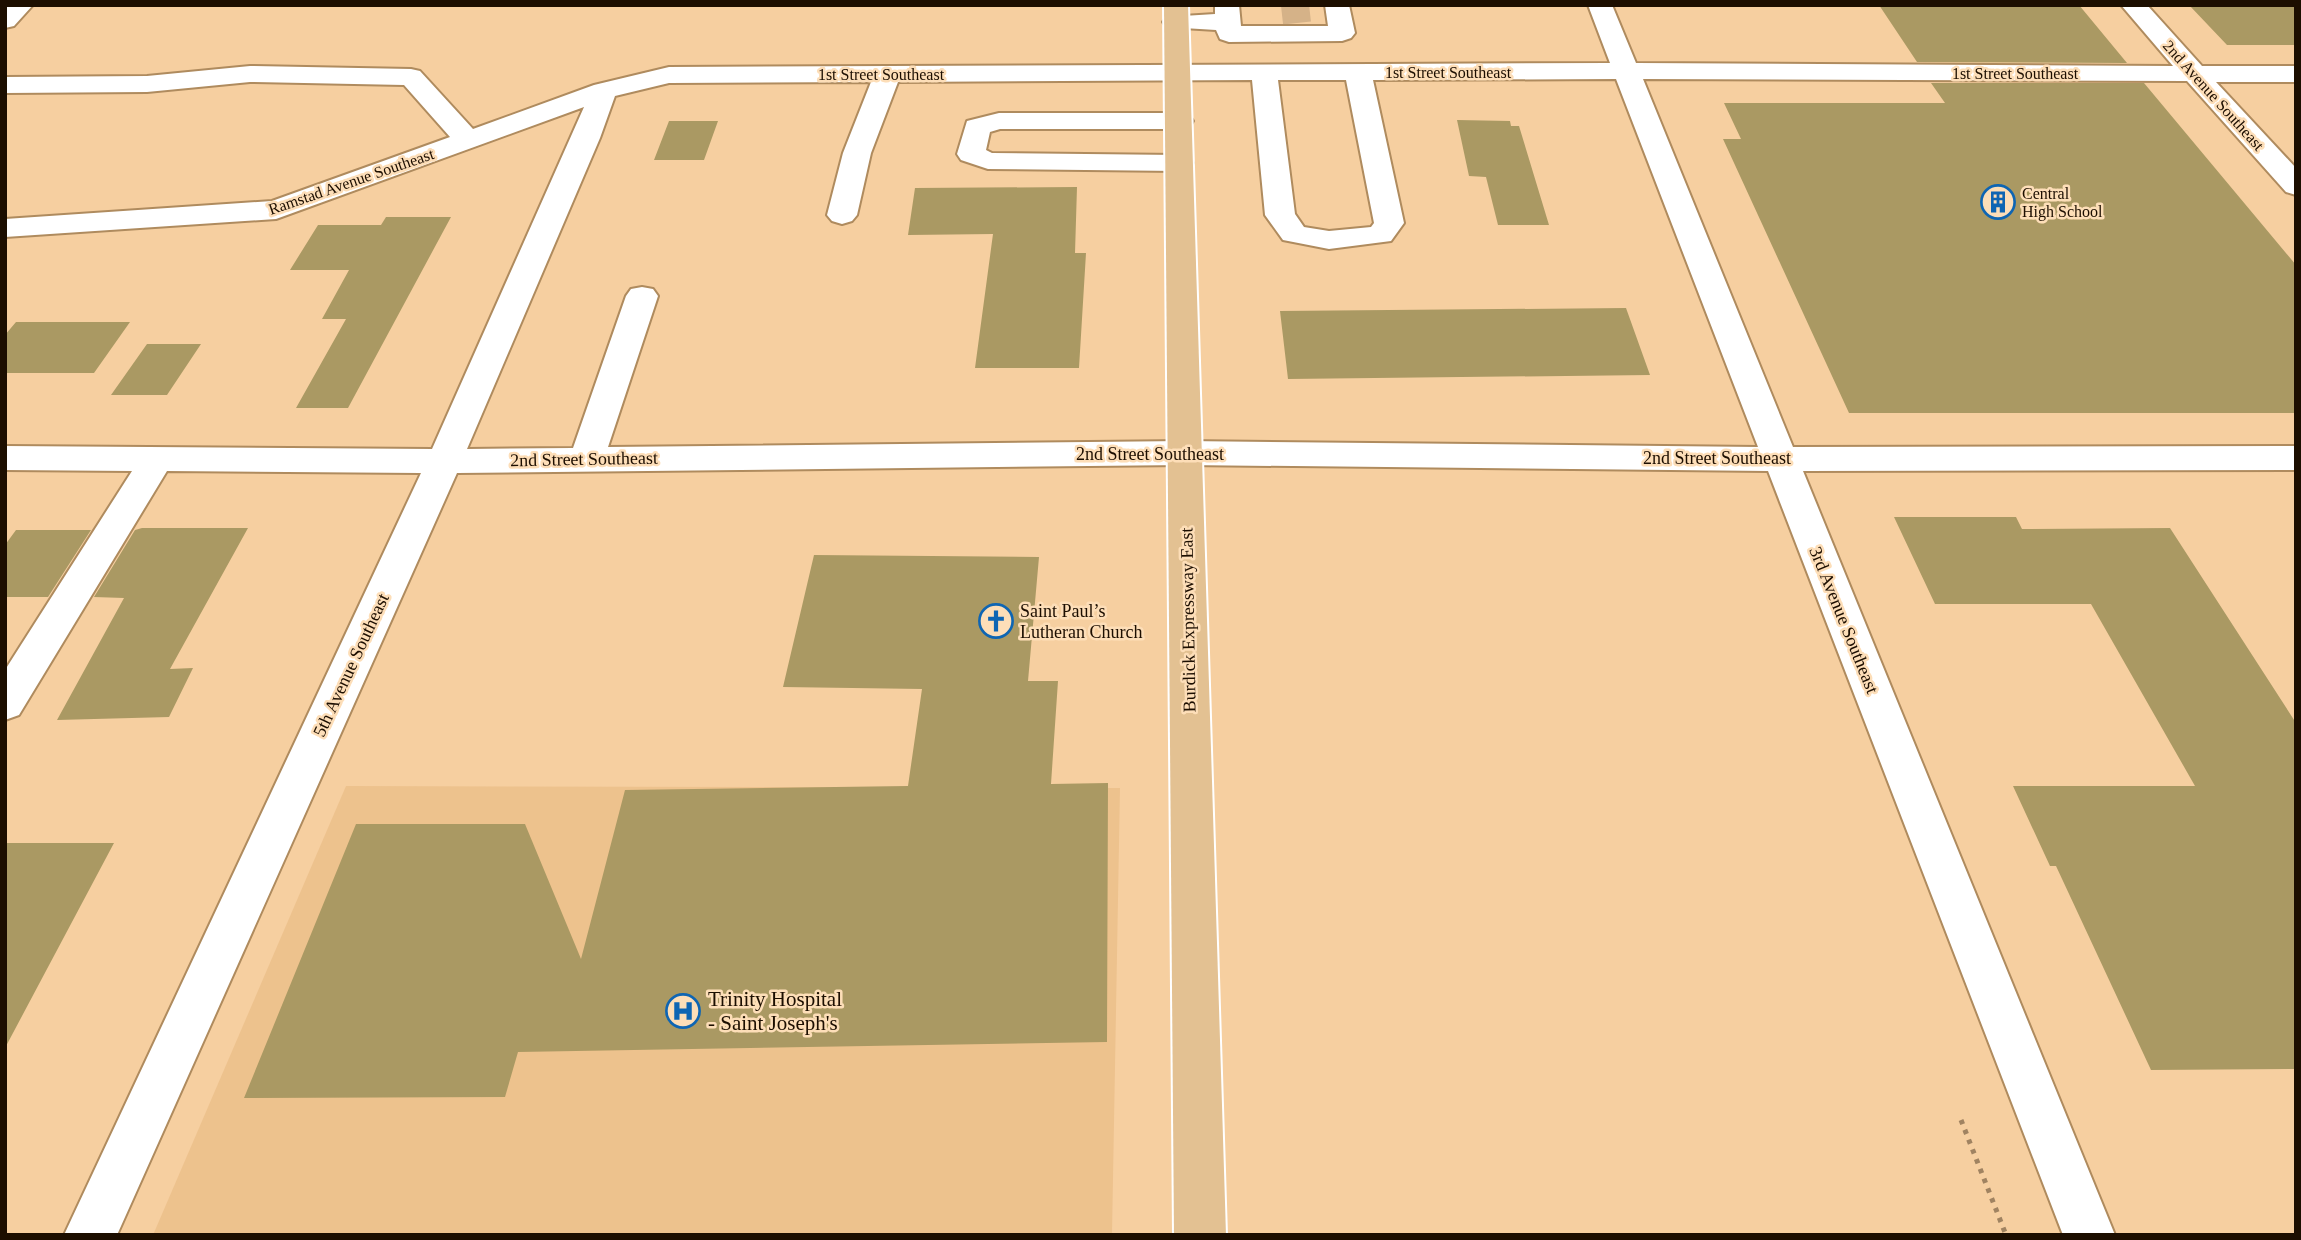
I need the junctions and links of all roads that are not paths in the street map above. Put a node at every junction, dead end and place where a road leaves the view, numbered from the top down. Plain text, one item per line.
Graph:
1 (21, 5) edge
2 (1337, 5) edge
3 (1600, 5) edge
4 (2133, 5) edge
5 (1176, 14) edge
6 (1227, 14) edge
7 (5, 21) edge
8 (1298, 28) junction
9 (1625, 71) junction
10 (1309, 73) junction
11 (1358, 73) junction
12 (887, 74) junction
13 (1178, 74) junction
14 (1264, 74) junction
15 (2196, 74) junction
16 (2296, 74) edge
17 (5, 85) edge
18 (603, 91) junction
19 (1179, 121) junction
20 (468, 141) junction
21 (1179, 163) junction
22 (2296, 186) edge
23 (842, 215) dead end
24 (5, 228) edge
25 (642, 296) dead end
26 (1185, 453) junction
27 (158, 457) junction
28 (5, 458) edge
29 (1780, 458) junction
30 (2296, 458) edge
31 (587, 459) junction
32 (444, 461) junction
33 (5, 704) edge
34 (90, 1235) edge
35 (1200, 1235) edge
36 (2089, 1235) edge

1 - 7 street
2 - 8 street
3 - 9 street, 3rd Avenue Southeast
4 - 15 street, 2nd Avenue Southeast
5 - 6 street
5 - 13 main road, Burdick Expressway East
6 - 8 street
8 - 10 street
9 - 11 street, 1st Street Southeast
9 - 15 street, 1st Street Southeast
9 - 29 street, 3rd Avenue Southeast
10 - 11 street, 1st Street Southeast
10 - 14 street, 1st Street Southeast
11 - 14 street
12 - 13 street, 1st Street Southeast
12 - 18 street, 1st Street Southeast
12 - 23 street
13 - 14 street, 1st Street Southeast
13 - 19 main road, Burdick Expressway East
15 - 16 street, 1st Street Southeast
15 - 22 street, 2nd Avenue Southeast
17 - 20 street
18 - 20 street, Ramstad Avenue Southeast
18 - 32 street, 5th Avenue Southeast
19 - 21 main road, Burdick Expressway East
19 - 21 street
20 - 24 street, Ramstad Avenue Southeast
21 - 26 main road, Burdick Expressway East
25 - 31 street
26 - 29 street, 2nd Street Southeast
26 - 31 street, 2nd Street Southeast
26 - 35 main road, Burdick Expressway East
27 - 28 street, 2nd Street Southeast
27 - 32 street, 2nd Street Southeast
27 - 33 street
29 - 30 street, 2nd Street Southeast
29 - 36 street, 3rd Avenue Southeast
31 - 32 street, 2nd Street Southeast
32 - 34 street, 5th Avenue Southeast

